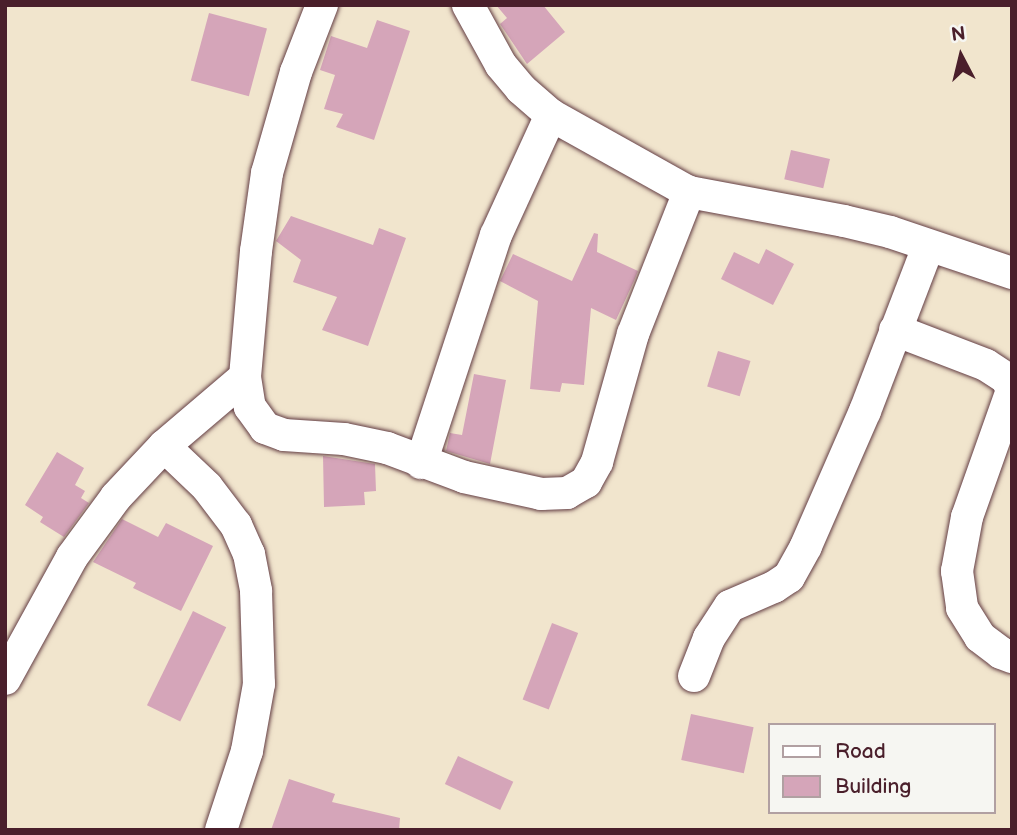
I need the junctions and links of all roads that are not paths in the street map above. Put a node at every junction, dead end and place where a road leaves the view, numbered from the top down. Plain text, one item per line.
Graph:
1 (321, 5) edge
2 (468, 5) edge
3 (551, 115) junction
4 (689, 192) junction
5 (928, 247) junction
6 (1012, 273) edge
7 (895, 330) junction
8 (245, 376) junction
9 (1012, 390) edge
10 (163, 446) junction
11 (421, 463) junction
12 (1012, 657) edge
13 (694, 676) dead end
14 (5, 679) edge
15 (221, 830) edge

1 - 8 street
2 - 3 street
3 - 4 street
3 - 11 street
4 - 5 street
4 - 11 street
5 - 6 street
5 - 7 street
7 - 9 street
7 - 13 street
8 - 10 street
8 - 11 street
9 - 12 street
10 - 14 street
10 - 15 street

